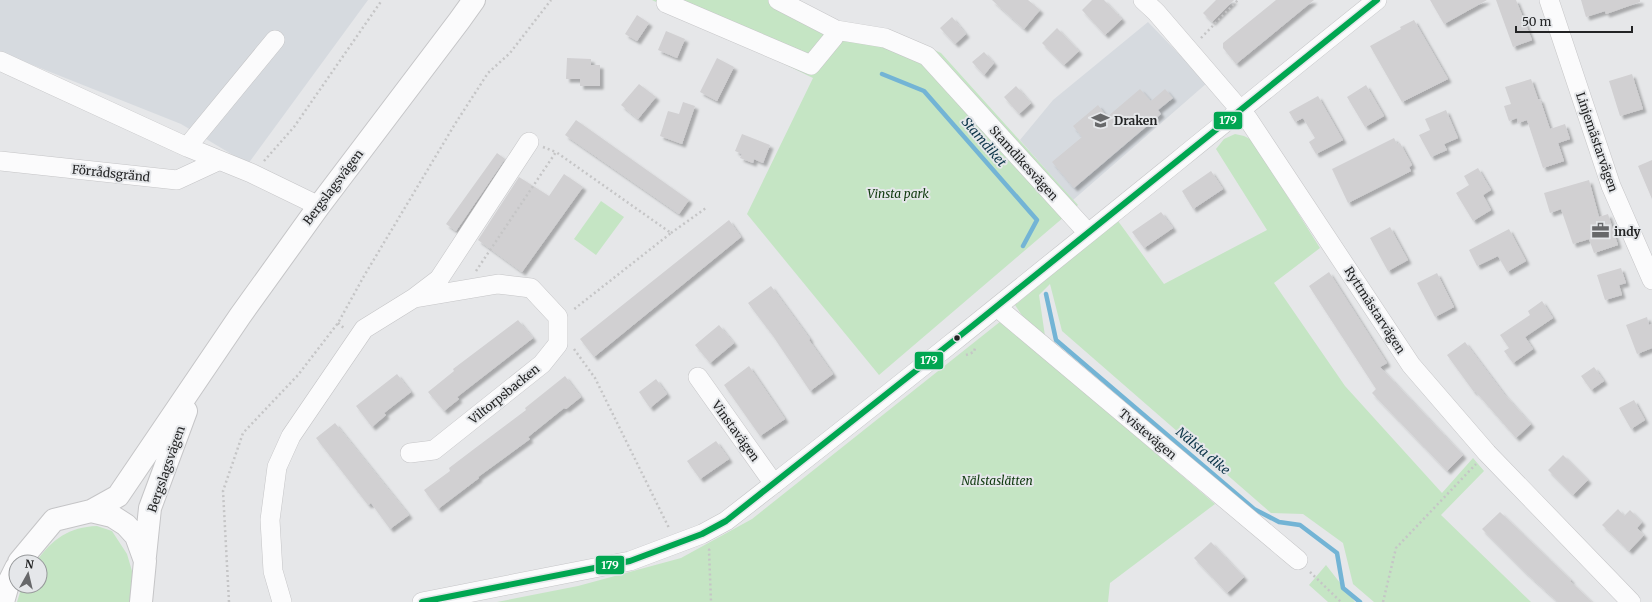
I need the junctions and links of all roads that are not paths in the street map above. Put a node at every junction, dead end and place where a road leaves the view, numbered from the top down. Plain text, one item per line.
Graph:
1 (474, 0) edge
2 (668, 0) edge
3 (778, 0) edge
4 (1143, 0) edge
5 (1377, 0) edge
6 (1549, 0) edge
7 (836, 30) junction
8 (275, 40) dead end
9 (0, 61) edge
10 (1240, 110) junction
11 (529, 142) dead end
12 (187, 147) junction
13 (0, 161) edge
14 (218, 161) junction
15 (318, 206) junction
16 (1088, 233) junction
17 (1652, 280) edge
18 (414, 298) junction
19 (998, 308) junction
20 (698, 377) dead end
21 (198, 379) junction
22 (410, 453) dead end
23 (774, 484) junction
24 (92, 511) junction
25 (26, 554) edge
26 (1298, 560) road end
27 (145, 561) junction
28 (141, 602) edge
29 (282, 602) edge
30 (422, 602) edge
31 (1631, 602) edge

1 - 15 main road, Bergslagsvägen
2 - 7 street
3 - 7 street, Stamdikesvägen
4 - 10 street, Ryttmästarvägen
5 - 10 street
6 - 17 street, Linjemästarvägen
7 - 16 street, Stamdikesvägen
8 - 12 street
9 - 12 street
10 - 16 street
10 - 31 street, Ryttmästarvägen
11 - 18 street
12 - 14 street
13 - 14 street, Förrådsgränd
14 - 15 street
15 - 21 main road, Bergslagsvägen
16 - 19 street
18 - 22 street, Viltorpsbacken
18 - 29 street
19 - 23 street
19 - 26 street, Tvistevägen
20 - 23 street, Vinstavägen
21 - 24 main road, Bergslagsvägen
21 - 27 main road, Bergslagsvägen
23 - 30 street
24 - 25 main road, Bergslagsvägen
24 - 27 main road, Bergslagsvägen
27 - 28 main road, Bergslagsvägen

